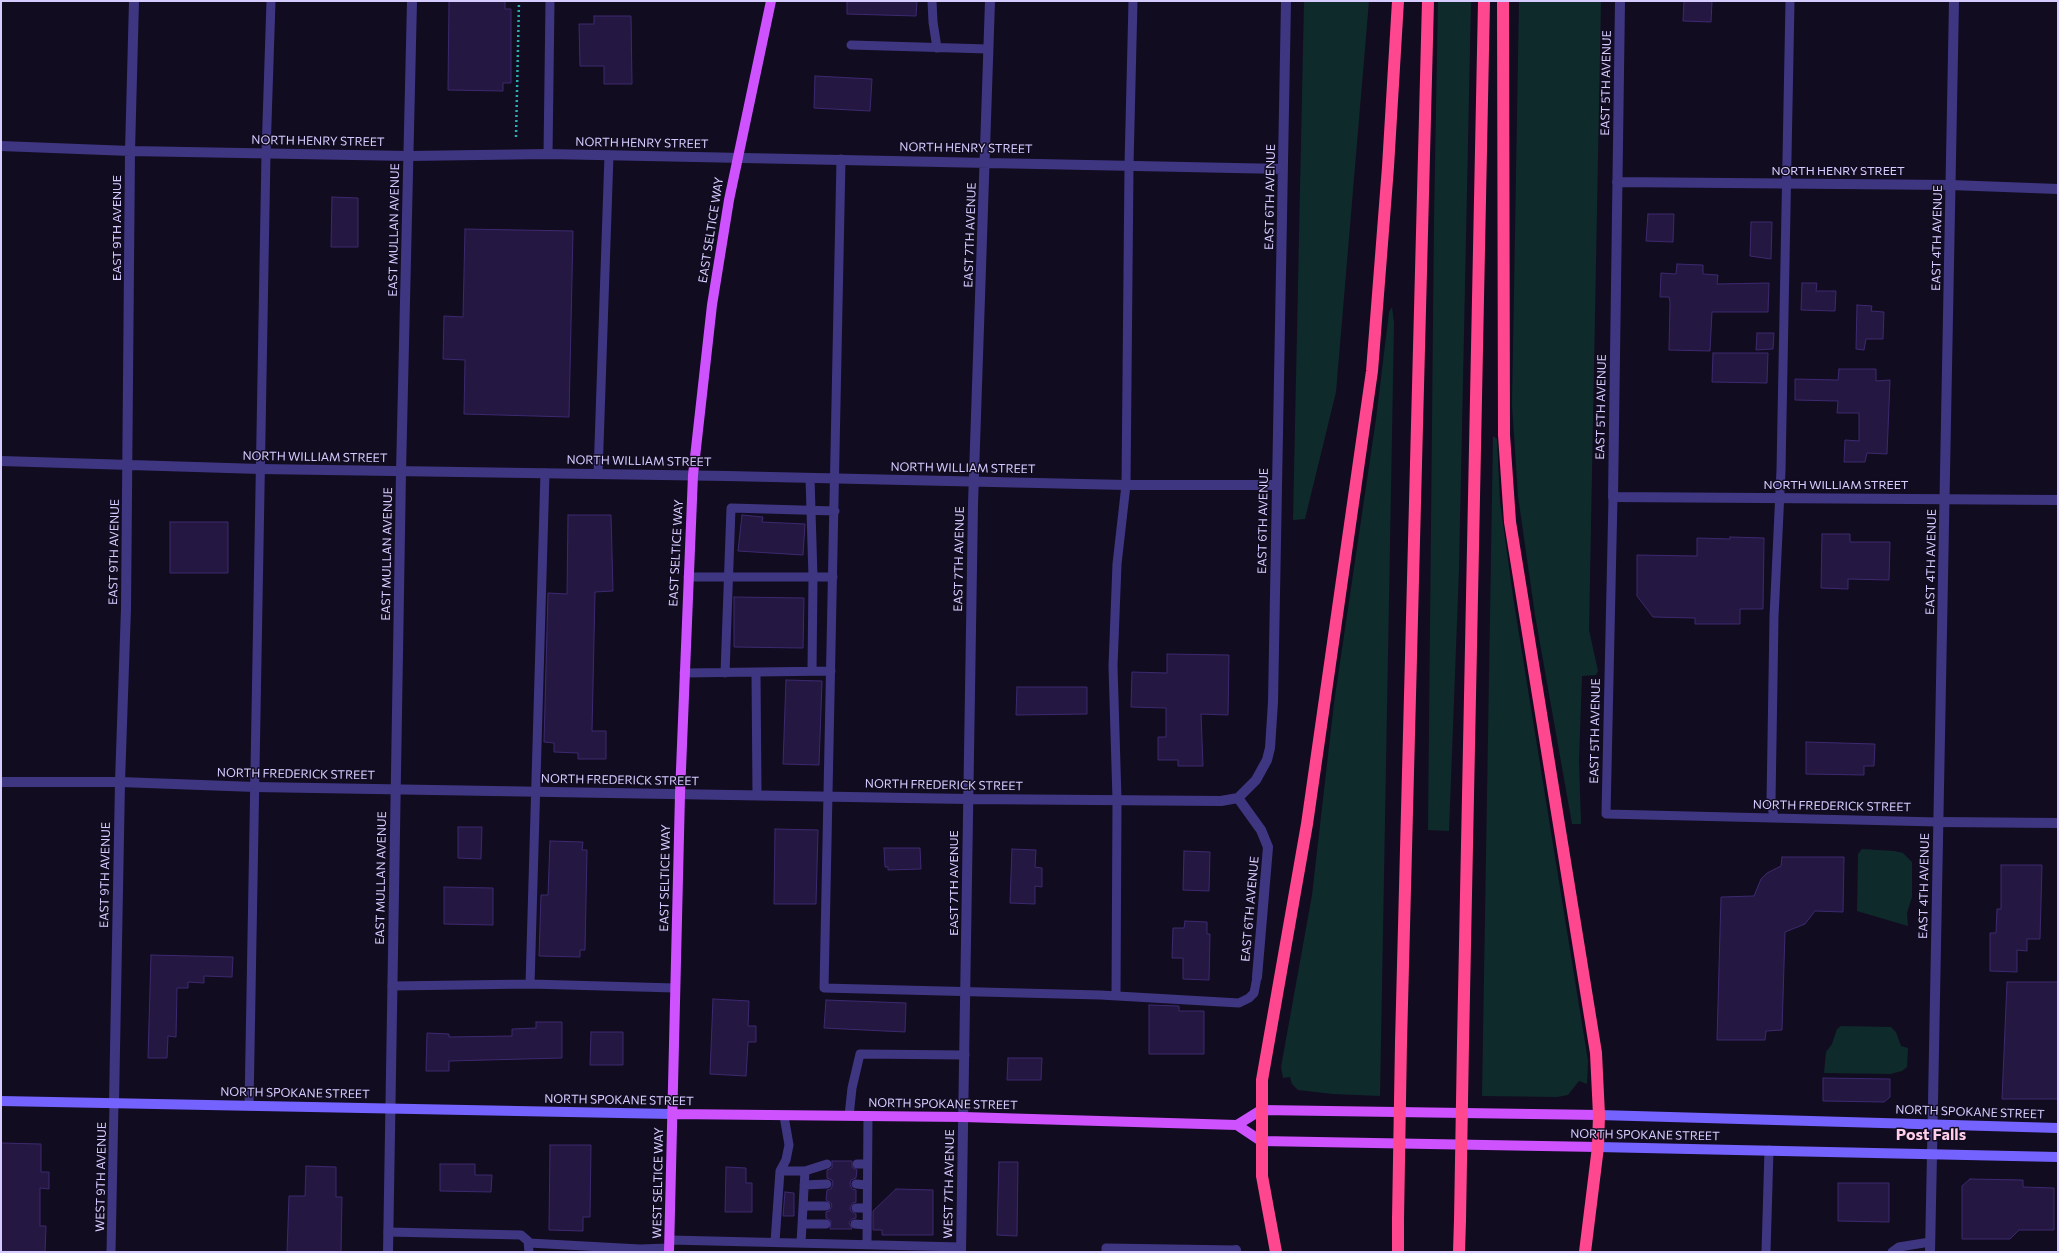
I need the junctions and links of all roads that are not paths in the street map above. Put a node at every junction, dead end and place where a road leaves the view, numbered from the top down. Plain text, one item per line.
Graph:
1 (134, 1) edge
2 (271, 1) edge
3 (412, 1) edge
4 (550, 1) edge
5 (770, 1) edge
6 (932, 1) edge
7 (990, 1) edge
8 (1133, 1) edge
9 (1286, 1) edge
10 (1398, 1) edge
11 (1428, 1) edge
12 (1484, 1) edge
13 (1503, 1) edge
14 (1620, 1) edge
15 (1790, 1) edge
16 (1954, 1) edge
17 (851, 45) dead end
18 (937, 48) junction
19 (988, 49) junction
20 (1, 146) edge
21 (130, 151) junction
22 (266, 153) junction
23 (548, 154) junction
24 (609, 155) junction
25 (409, 156) junction
26 (737, 157) junction
27 (841, 159) junction
28 (985, 161) junction
29 (1129, 165) junction
30 (1283, 169) junction
31 (1617, 182) junction
32 (1786, 184) junction
33 (1950, 185) junction
34 (2058, 189) edge
35 (1, 461) edge
36 (129, 466) junction
37 (260, 469) junction
38 (401, 472) junction
39 (545, 473) junction
40 (598, 474) junction
41 (693, 475) junction
42 (810, 478) junction
43 (836, 478) junction
44 (974, 481) junction
45 (1126, 485) junction
46 (1277, 485) junction
47 (1613, 497) junction
48 (1780, 497) junction
49 (1946, 499) junction
50 (2058, 500) edge
51 (811, 510) junction
52 (835, 511) junction
53 (728, 576) junction
54 (688, 577) junction
55 (813, 577) junction
56 (833, 577) junction
57 (812, 671) junction
58 (831, 671) junction
59 (684, 673) junction
60 (725, 673) junction
61 (756, 673) junction
62 (1, 782) edge
63 (120, 782) junction
64 (255, 787) junction
65 (395, 788) junction
66 (535, 791) junction
67 (680, 794) junction
68 (757, 795) junction
69 (828, 797) junction
70 (1238, 798) junction
71 (968, 799) junction
72 (1117, 800) junction
73 (1606, 814) joint
74 (1774, 817) junction
75 (1938, 822) junction
76 (2058, 823) edge
77 (1257, 977) joint
78 (530, 984) junction
79 (392, 986) junction
80 (675, 988) junction
81 (966, 991) junction
82 (1116, 996) junction
83 (964, 1055) junction
84 (1, 1101) edge
85 (114, 1102) junction
86 (249, 1106) junction
87 (391, 1108) junction
88 (1261, 1110) junction
89 (672, 1114) junction
90 (1599, 1115) junction
91 (784, 1116) junction
92 (849, 1116) junction
93 (868, 1116) junction
94 (963, 1117) junction
95 (1932, 1123) junction
96 (1237, 1125) junction
97 (2058, 1128) edge
98 (1261, 1142) junction
99 (1598, 1146) junction
100 (1769, 1150) junction
101 (1932, 1154) junction
102 (2058, 1157) edge
103 (827, 1164) dead end
104 (857, 1164) dead end
105 (868, 1164) junction
106 (780, 1171) junction
107 (805, 1171) junction
108 (827, 1184) dead end
109 (856, 1184) dead end
110 (804, 1185) junction
111 (867, 1185) junction
112 (803, 1206) junction
113 (826, 1206) dead end
114 (856, 1208) dead end
115 (867, 1208) junction
116 (802, 1224) junction
117 (826, 1224) dead end
118 (856, 1224) dead end
119 (867, 1225) junction
120 (388, 1232) junction
121 (775, 1242) junction
122 (801, 1243) junction
123 (867, 1244) junction
124 (669, 1247) edge
125 (1930, 1247) edge
126 (529, 1248) edge
127 (961, 1249) edge
128 (1236, 1251) edge
129 (111, 1252) edge
130 (388, 1252) edge
131 (1106, 1252) edge
132 (1276, 1252) edge
133 (1398, 1252) edge
134 (1459, 1252) edge
135 (1586, 1252) edge
136 (1766, 1252) edge
137 (1892, 1252) edge

1 - 21 street, EAST 9TH AVENUE
2 - 22 lane
3 - 25 street, EAST MULLAN AVENUE
4 - 23 lane
5 - 26 main road, EAST SELTICE WAY
6 - 18 lane
7 - 19 street, EAST 7TH AVENUE
8 - 29 lane
9 - 30 street, EAST 6TH AVENUE
10 - 88 highway
11 - 133 highway, bridge
12 - 134 highway, bridge
13 - 90 highway
14 - 31 street, EAST 5TH AVENUE
15 - 32 lane
16 - 33 street, EAST 4TH AVENUE
17 - 18 lane
18 - 19 lane
19 - 28 street, EAST 7TH AVENUE
20 - 21 street, NORTH HENRY STREET
21 - 22 street, NORTH HENRY STREET
21 - 36 street, EAST 9TH AVENUE
22 - 25 street, NORTH HENRY STREET
22 - 37 lane
23 - 24 street, NORTH HENRY STREET
23 - 25 street, NORTH HENRY STREET
24 - 26 street, NORTH HENRY STREET
24 - 40 lane
25 - 38 street, EAST MULLAN AVENUE
26 - 27 street, NORTH HENRY STREET
26 - 41 main road, EAST SELTICE WAY
27 - 28 street, NORTH HENRY STREET
27 - 43 lane
28 - 29 street, NORTH HENRY STREET
28 - 44 street, EAST 7TH AVENUE
29 - 30 street, NORTH HENRY STREET
29 - 45 lane
30 - 46 street, EAST 6TH AVENUE
31 - 32 street, NORTH HENRY STREET
31 - 47 street, EAST 5TH AVENUE
32 - 33 street, NORTH HENRY STREET
32 - 48 lane
33 - 34 street, NORTH HENRY STREET
33 - 49 street, EAST 4TH AVENUE
35 - 36 street, NORTH WILLIAM STREET
36 - 37 street, NORTH WILLIAM STREET
36 - 63 street, EAST 9TH AVENUE
37 - 38 street, NORTH WILLIAM STREET
37 - 64 lane
38 - 39 street, NORTH WILLIAM STREET
38 - 65 street, EAST MULLAN AVENUE
39 - 40 street, NORTH WILLIAM STREET
39 - 66 lane
40 - 41 street, NORTH WILLIAM STREET
41 - 42 street, NORTH WILLIAM STREET
41 - 54 main road, EAST SELTICE WAY
42 - 43 street, NORTH WILLIAM STREET
42 - 51 lane
43 - 44 street, NORTH WILLIAM STREET
43 - 52 lane
44 - 45 street, NORTH WILLIAM STREET
44 - 71 street, EAST 7TH AVENUE
45 - 46 street, NORTH WILLIAM STREET
45 - 72 lane
46 - 70 street, EAST 6TH AVENUE
47 - 48 street, NORTH WILLIAM STREET
47 - 73 lane, EAST 5TH AVENUE
48 - 49 street, NORTH WILLIAM STREET
48 - 74 lane
49 - 50 street, NORTH WILLIAM STREET
49 - 75 street, EAST 4TH AVENUE
51 - 52 lane
51 - 53 lane
51 - 55 lane
52 - 56 lane
53 - 54 lane
53 - 55 lane
53 - 60 lane
54 - 59 main road, EAST SELTICE WAY
55 - 56 lane
55 - 57 lane
56 - 58 lane
57 - 58 lane
57 - 61 lane
58 - 69 lane
59 - 60 lane
59 - 67 main road, EAST SELTICE WAY
60 - 61 lane
61 - 68 lane
62 - 63 street, NORTH FREDERICK STREET
63 - 64 street, NORTH FREDERICK STREET
63 - 85 street, EAST 9TH AVENUE
64 - 65 street, NORTH FREDERICK STREET
64 - 86 lane
65 - 66 street, NORTH FREDERICK STREET
65 - 79 street, EAST MULLAN AVENUE
66 - 67 street, NORTH FREDERICK STREET
66 - 78 lane
67 - 68 street, NORTH FREDERICK STREET
67 - 80 main road, EAST SELTICE WAY
68 - 69 street, NORTH FREDERICK STREET
69 - 71 street, NORTH FREDERICK STREET
69 - 81 lane, EAST 6TH AVENUE
70 - 72 street, NORTH FREDERICK STREET
70 - 77 street, EAST 6TH AVENUE
71 - 72 street, NORTH FREDERICK STREET
71 - 81 street, EAST 7TH AVENUE
72 - 82 lane
73 - 74 lane, NORTH FREDERICK STREET
74 - 75 lane, NORTH FREDERICK STREET
75 - 76 street, NORTH FREDERICK STREET
75 - 95 street, EAST 4TH AVENUE
77 - 82 lane, EAST 6TH AVENUE
78 - 79 lane
78 - 80 lane
79 - 87 street, EAST MULLAN AVENUE
80 - 89 main road, EAST SELTICE WAY
81 - 82 lane, EAST 6TH AVENUE
81 - 83 street, EAST 7TH AVENUE
83 - 92 lane
83 - 94 street, EAST 7TH AVENUE
84 - 85 main road, NORTH SPOKANE STREET
85 - 86 main road, NORTH SPOKANE STREET
85 - 129 lane, WEST 9TH AVENUE
86 - 87 main road, NORTH SPOKANE STREET
87 - 89 main road, NORTH SPOKANE STREET
87 - 120 street, EAST MULLAN AVENUE
88 - 90 main road, NORTH SPOKANE STREET
88 - 96 main road
88 - 98 highway
89 - 91 main road, NORTH SPOKANE STREET
89 - 124 main road, WEST SELTICE WAY
90 - 95 main road, NORTH SPOKANE STREET
90 - 99 highway
91 - 92 main road, NORTH SPOKANE STREET
91 - 106 lane
92 - 93 main road, NORTH SPOKANE STREET
93 - 94 main road, NORTH SPOKANE STREET
93 - 105 lane
94 - 96 main road, NORTH SPOKANE STREET
94 - 127 street, WEST 7TH AVENUE
95 - 97 main road, NORTH SPOKANE STREET
95 - 101 street, EAST 4TH AVENUE
96 - 98 main road
98 - 99 main road, NORTH SPOKANE STREET
98 - 132 highway
99 - 100 main road, NORTH SPOKANE STREET
99 - 135 highway
100 - 101 main road, NORTH SPOKANE STREET
100 - 136 lane
101 - 102 main road, NORTH SPOKANE STREET
101 - 125 street, EAST 4TH AVENUE
103 - 107 lane
104 - 105 lane
105 - 111 lane
106 - 107 lane
106 - 121 lane
107 - 110 lane
108 - 110 lane
109 - 111 lane
110 - 112 lane
111 - 115 lane
112 - 113 lane
112 - 116 lane
114 - 115 lane
115 - 119 lane
116 - 117 lane
116 - 122 lane
118 - 119 lane
119 - 123 lane
120 - 126 lane
120 - 130 street, EAST MULLAN AVENUE
121 - 122 lane
121 - 124 lane
122 - 123 lane
123 - 127 lane
124 - 126 lane
125 - 137 lane
128 - 131 lane

